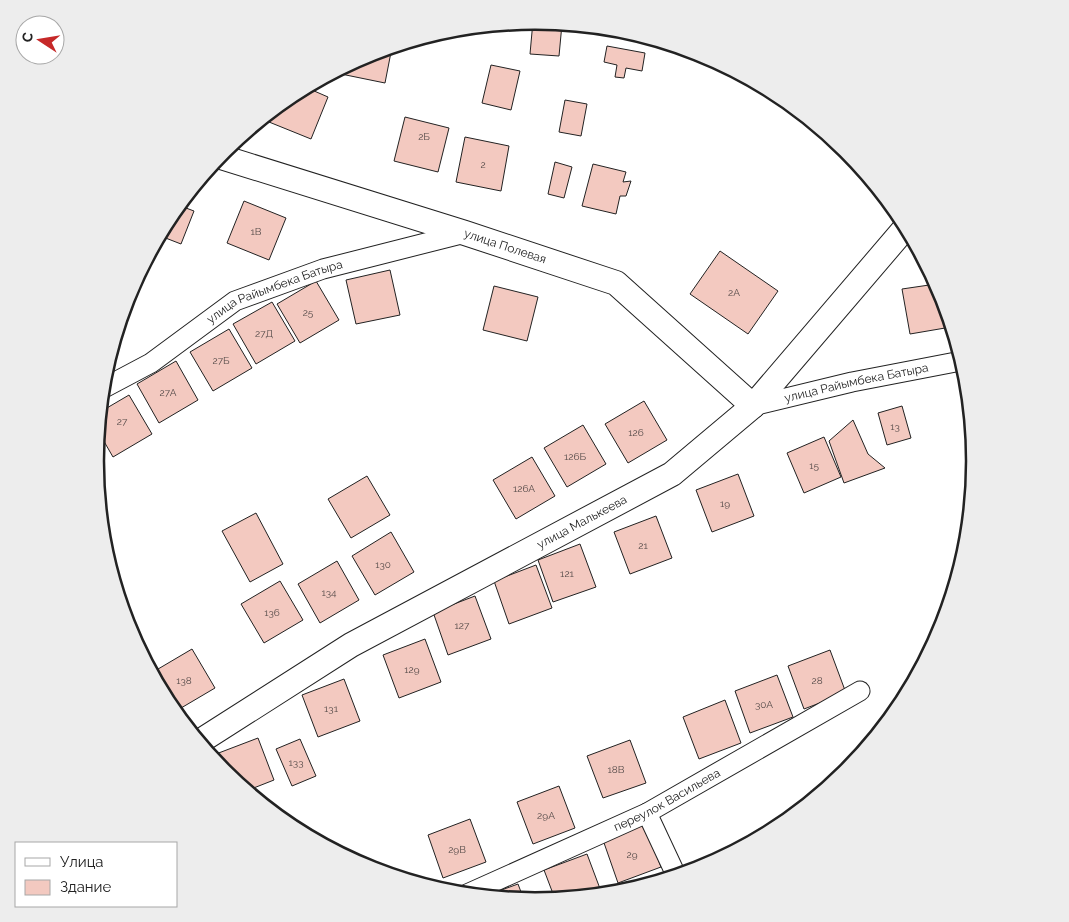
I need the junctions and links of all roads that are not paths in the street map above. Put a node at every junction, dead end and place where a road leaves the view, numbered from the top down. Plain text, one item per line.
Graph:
1 (227, 159) edge
2 (465, 233) junction
3 (900, 234) edge
4 (954, 363) edge
5 (111, 384) edge
6 (753, 406) junction
7 (860, 691) dead end
8 (205, 738) edge
9 (647, 813) junction
10 (673, 869) edge
11 (480, 888) edge

1 - 2 street, улица Полевая
2 - 5 street, улица Райымбека Батыра
2 - 6 street, улица Полевая
3 - 6 street, улица Малькеева
4 - 6 street, улица Райымбека Батыра
6 - 8 street, улица Малькеева
7 - 9 street, переулок Васильева
9 - 10 street
9 - 11 street, переулок Васильева

